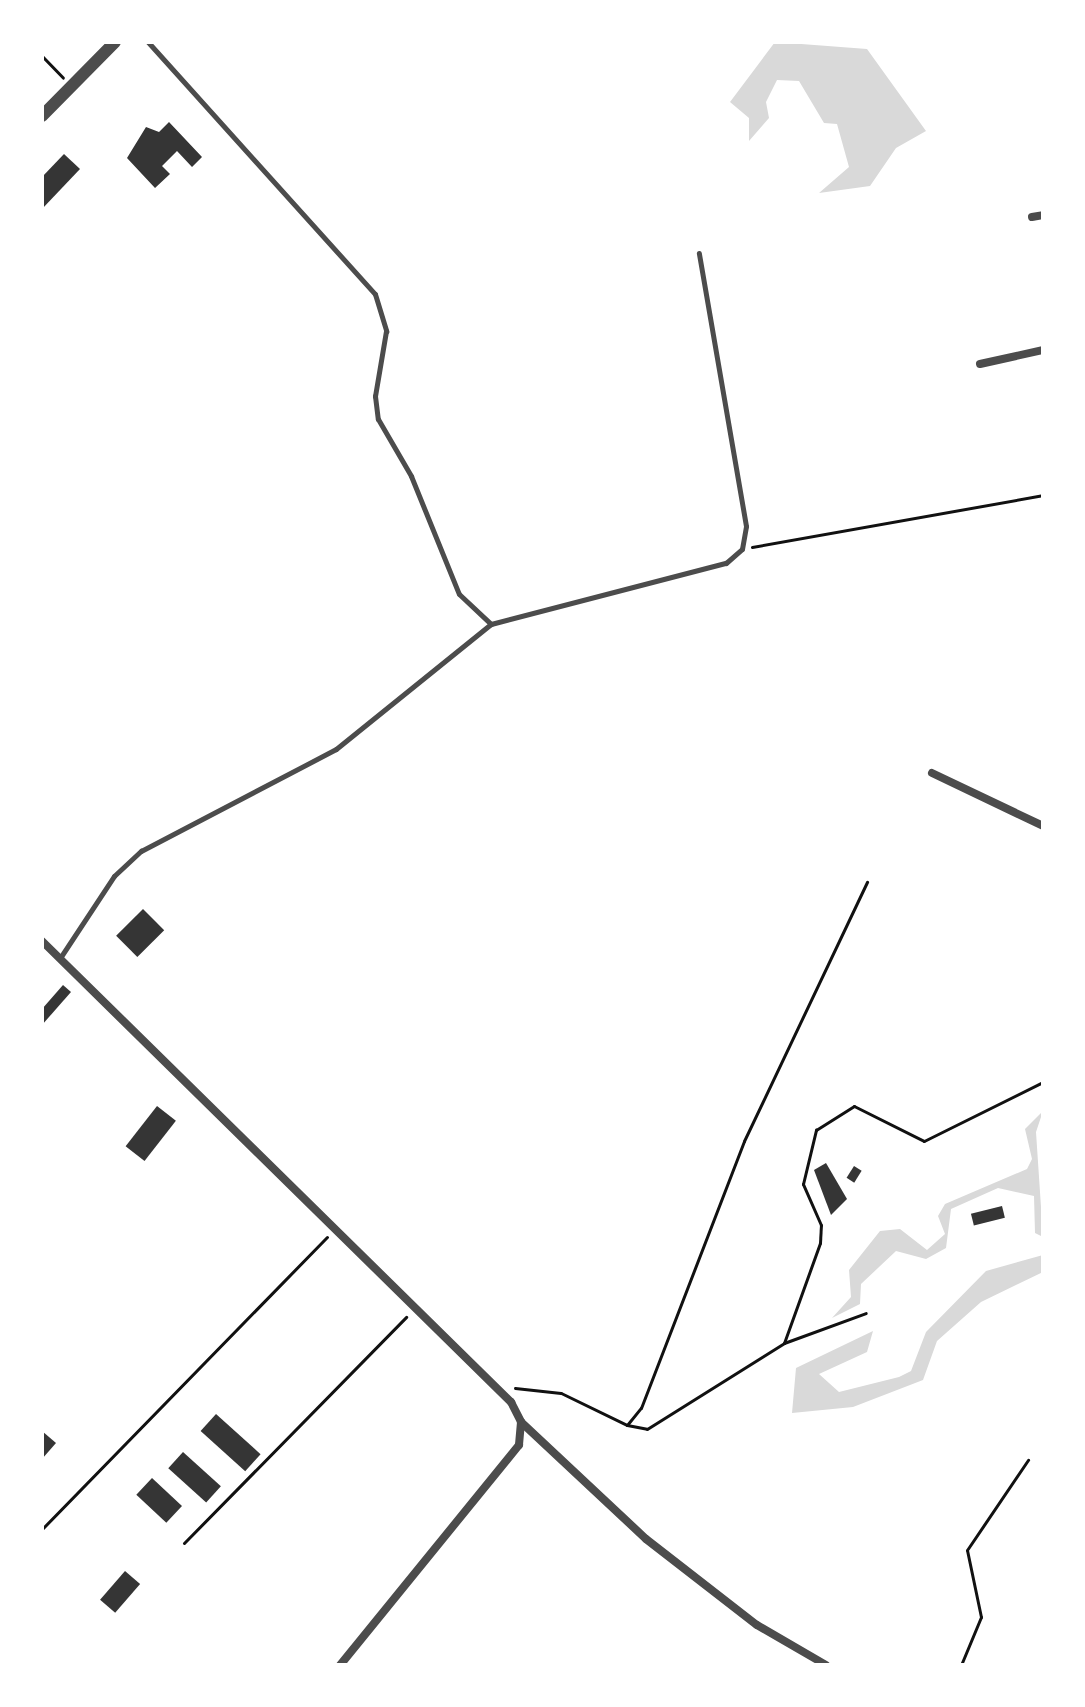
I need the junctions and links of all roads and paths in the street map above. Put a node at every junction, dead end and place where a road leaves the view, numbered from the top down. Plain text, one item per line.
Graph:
1 (115, 42) edge
2 (148, 42) edge
3 (42, 56) edge
4 (71, 86) junction
5 (42, 116) edge
6 (1043, 215) edge
7 (1032, 217) dead end
8 (699, 253) dead end
9 (1043, 350) edge
10 (980, 364) dead end
11 (1043, 495) edge
12 (742, 549) junction
13 (491, 624) junction
14 (932, 773) dead end
15 (1043, 826) edge
16 (867, 882) dead end
17 (42, 941) edge
18 (60, 958) junction
19 (1043, 1082) edge
20 (333, 1230) junction
21 (414, 1308) junction
22 (866, 1313) dead end
23 (784, 1343) junction
24 (500, 1391) junction
25 (521, 1422) junction
26 (627, 1425) junction
27 (1028, 1460) dead end
28 (42, 1529) edge
29 (184, 1543) dead end
30 (340, 1665) edge
31 (826, 1665) edge
32 (961, 1665) edge

1 - 4 street
2 - 13 lane
3 - 4 path
4 - 5 street
6 - 7 street
8 - 12 lane
9 - 10 street
11 - 12 path
12 - 13 lane
13 - 18 lane
14 - 15 street
16 - 26 path
17 - 18 street
18 - 20 street
19 - 23 path
20 - 21 street
20 - 28 path
21 - 24 street
21 - 29 path
22 - 23 path
23 - 26 path
24 - 25 street
24 - 26 path
25 - 30 street
25 - 31 street
27 - 32 path

